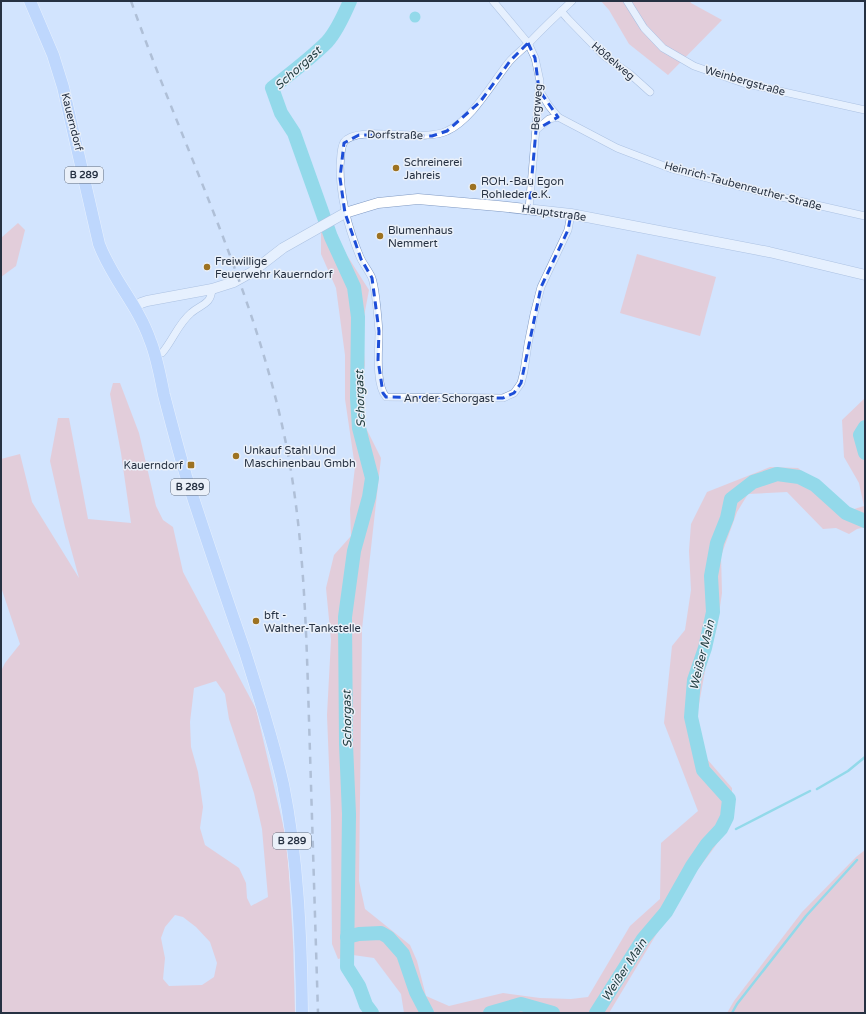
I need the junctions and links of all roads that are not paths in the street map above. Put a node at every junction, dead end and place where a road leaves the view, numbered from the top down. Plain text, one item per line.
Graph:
1 (30, 1) edge
2 (493, 1) edge
3 (572, 1) edge
4 (628, 1) edge
5 (561, 11) junction
6 (528, 44) junction
7 (539, 90) junction
8 (650, 92) dead end
9 (865, 110) edge
10 (558, 117) junction
11 (536, 130) junction
12 (529, 209) junction
13 (345, 213) junction
14 (571, 214) junction
15 (865, 216) edge
16 (865, 275) edge
17 (212, 289) junction
18 (135, 307) junction
19 (155, 355) junction
20 (302, 1013) edge

1 - 18 main road, Kauerndorf / B 289
2 - 6 street, Bergweg
3 - 5 street
4 - 9 street, Weinbergstraße
5 - 6 street
5 - 8 street, Hößelweg
6 - 7 street, Bergweg
6 - 13 street, Dorfstraße
7 - 10 street, Heinrich-Taubenreuther-Straße
7 - 11 street, Bergweg
10 - 11 street
10 - 15 street, Heinrich-Taubenreuther-Straße
11 - 12 street, Bergweg
12 - 13 main road, Hauptstraße
12 - 14 main road, Hauptstraße
13 - 14 street, An der Schorgast
13 - 17 main road, Hauptstraße
14 - 16 main road, Hauptstraße
17 - 18 main road, Hauptstraße
17 - 19 street
18 - 19 main road, Kauerndorf / B 289
19 - 20 main road, Kauerndorf / B 289

